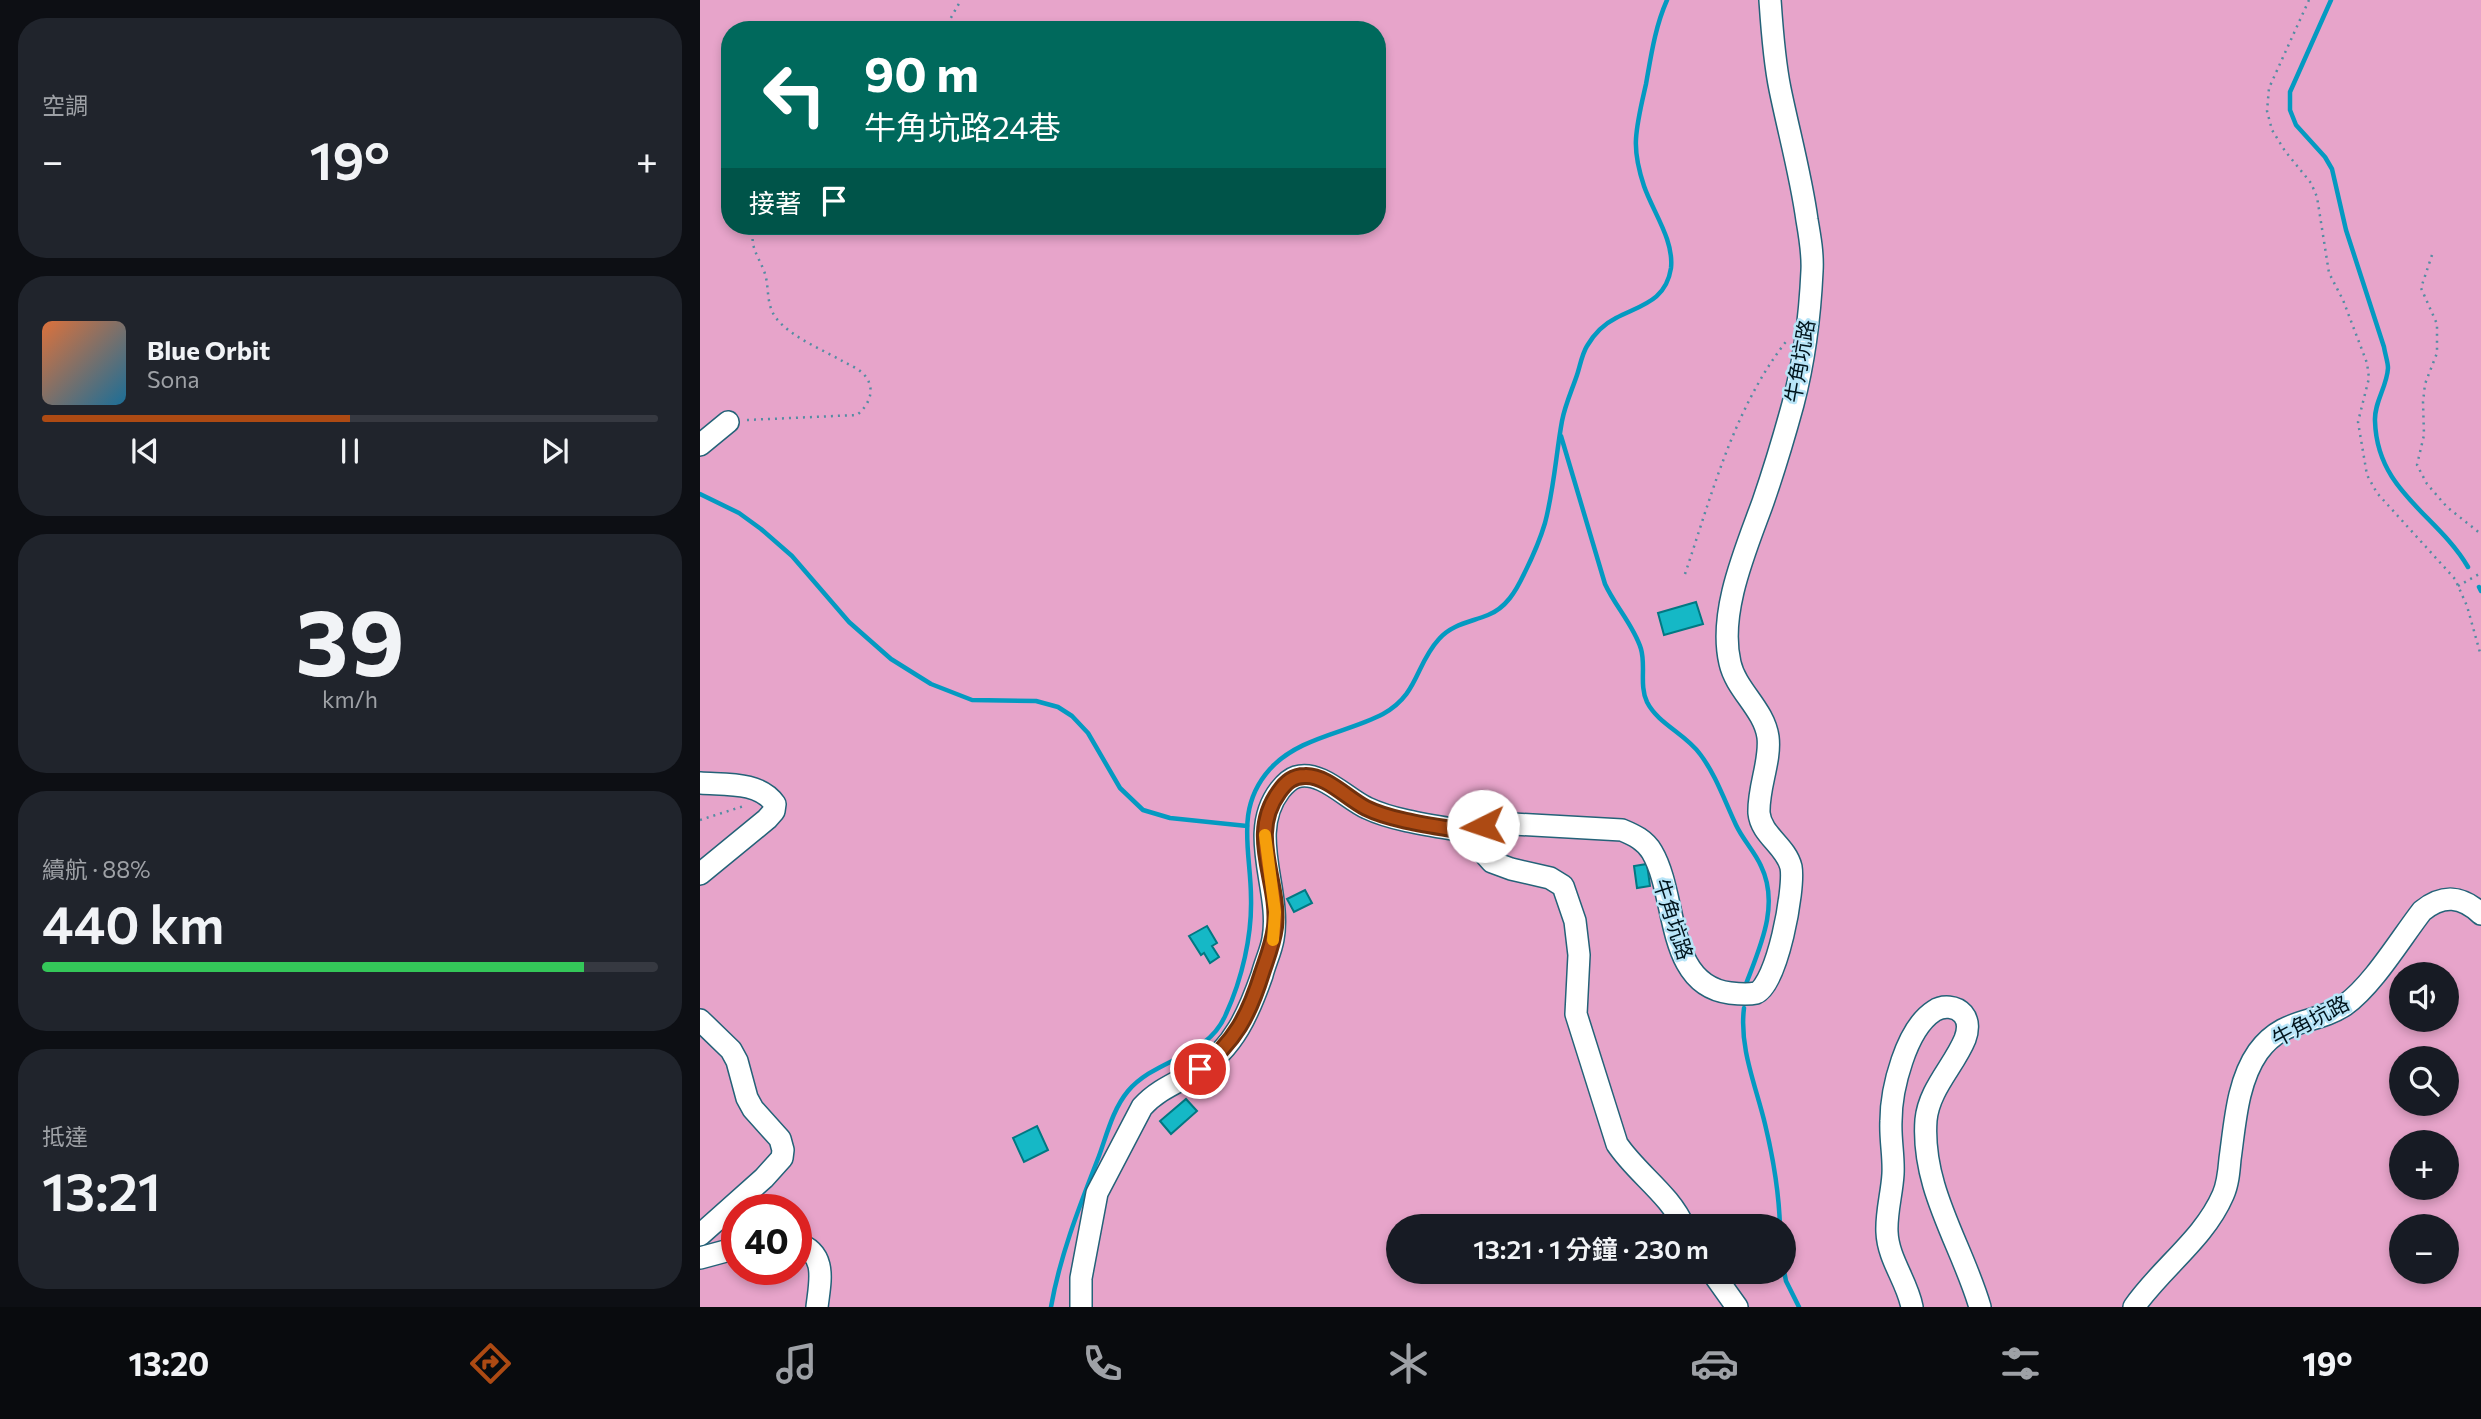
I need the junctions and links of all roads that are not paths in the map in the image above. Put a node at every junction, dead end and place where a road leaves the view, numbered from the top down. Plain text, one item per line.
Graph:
1 (1770, 0) edge
2 (728, 422) road end
3 (700, 444) edge
4 (700, 783) edge
5 (1475, 833) junction
6 (700, 874) edge
7 (2481, 914) edge
8 (700, 1020) edge
9 (1678, 1214) edge
10 (700, 1235) edge
11 (812, 1250) edge
12 (721, 1252) edge
13 (700, 1258) edge
14 (1721, 1284) edge
15 (817, 1307) edge
16 (1081, 1307) edge
17 (1737, 1307) edge
18 (1912, 1307) edge
19 (1980, 1307) edge
20 (2134, 1307) edge

1 - 5 street, 牛角坑路
2 - 3 street
4 - 6 street
5 - 9 street
5 - 16 street
7 - 20 street, 牛角坑路
8 - 10 street
11 - 15 street
12 - 13 street
14 - 17 street
18 - 19 street

